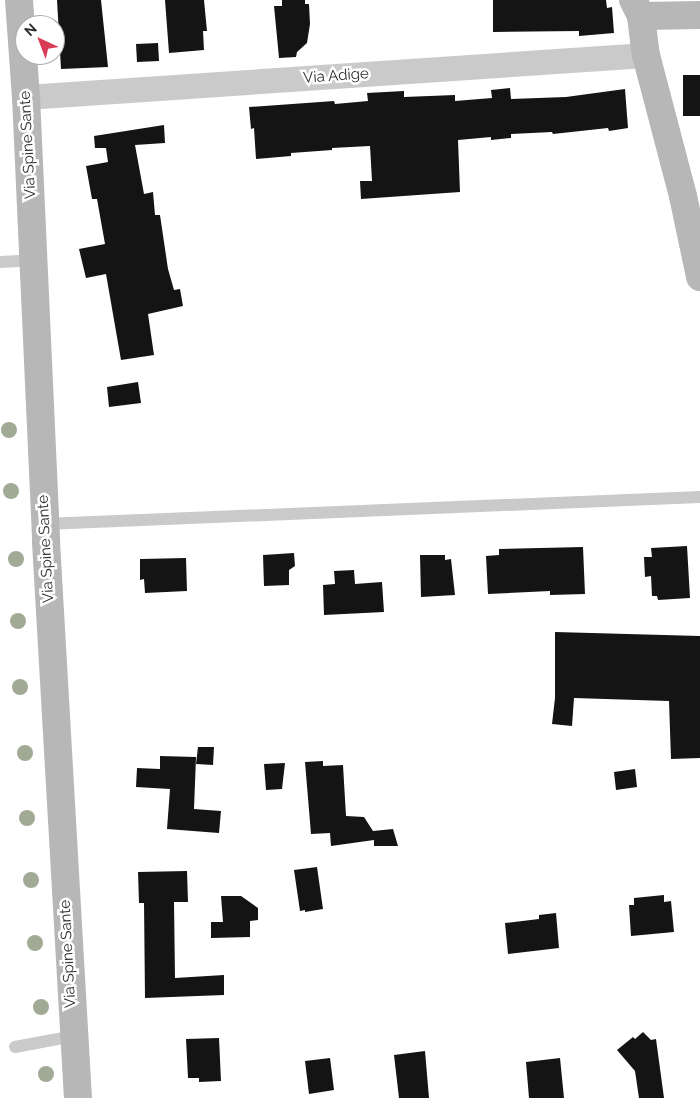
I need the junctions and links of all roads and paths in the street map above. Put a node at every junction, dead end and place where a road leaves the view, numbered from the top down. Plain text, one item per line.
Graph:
1 (19, 0) edge
2 (637, 8) edge
3 (700, 15) edge
4 (646, 55) junction
5 (26, 97) junction
6 (34, 260) junction
7 (0, 262) edge
8 (700, 277) edge
9 (700, 497) edge
10 (45, 524) junction
11 (73, 1036) junction
12 (15, 1046) dead end
13 (78, 1098) edge

1 - 5 street, Via Spine Sante
2 - 3 street
2 - 4 street
4 - 5 street, Via Adige
4 - 8 street
5 - 6 street, Via Spine Sante
6 - 7 lane
6 - 10 street, Via Spine Sante
9 - 10 lane
10 - 11 street, Via Spine Sante
11 - 12 lane
11 - 13 street, Via Spine Sante

